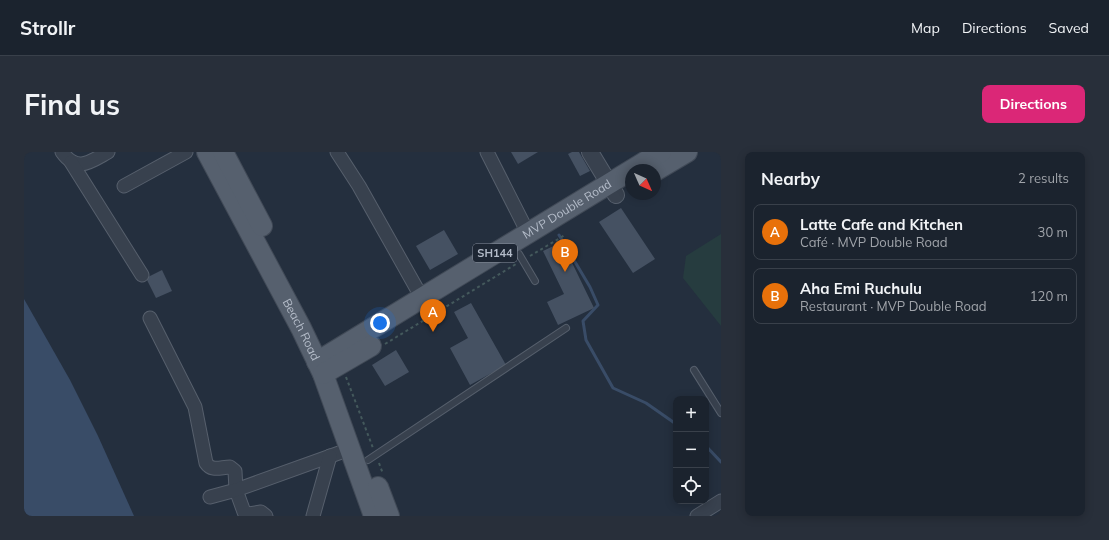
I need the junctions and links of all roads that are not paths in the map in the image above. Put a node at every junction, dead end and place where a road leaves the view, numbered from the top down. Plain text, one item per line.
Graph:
1 (62, 152) edge
2 (108, 152) edge
3 (186, 152) edge
4 (207, 152) edge
5 (223, 152) edge
6 (337, 152) edge
7 (487, 152) edge
8 (590, 152) edge
9 (661, 152) edge
10 (687, 152) edge
11 (70, 162) junction
12 (661, 167) edge
13 (124, 186) dead end
14 (618, 188) edge
15 (528, 233) junction
16 (521, 257) junction
17 (142, 275) dead end
18 (535, 281) dead end
19 (422, 298) junction
20 (150, 318) dead end
21 (566, 328) dead end
22 (330, 367) junction
23 (694, 370) dead end
24 (721, 413) edge
25 (350, 449) junction
26 (330, 456) junction
27 (372, 457) junction
28 (236, 490) junction
29 (210, 498) dead end
30 (721, 501) edge
31 (266, 516) edge
32 (313, 516) edge
33 (374, 516) edge
34 (389, 516) edge
35 (697, 516) edge

1 - 11 street
2 - 11 street
3 - 13 street
4 - 22 main road, Beach Road
5 - 22 main road, Beach Road
6 - 19 street
7 - 15 street
8 - 14 street
9 - 14 main road, MVP Double Road / SH144
10 - 12 main road
11 - 17 street
14 - 15 main road, MVP Double Road / SH144
14 - 16 main road, MVP Double Road / SH144
15 - 19 main road, MVP Double Road / SH144
16 - 18 lane
16 - 22 main road, MVP Double Road / SH144
19 - 22 main road, MVP Double Road / SH144
20 - 28 street
21 - 27 lane
22 - 25 main road, Beach Road
22 - 27 main road, Beach Road
23 - 24 lane
25 - 26 street
25 - 33 main road, Beach Road
26 - 28 street
26 - 32 street
27 - 34 main road, Beach Road
28 - 29 street
28 - 31 street
30 - 35 street

